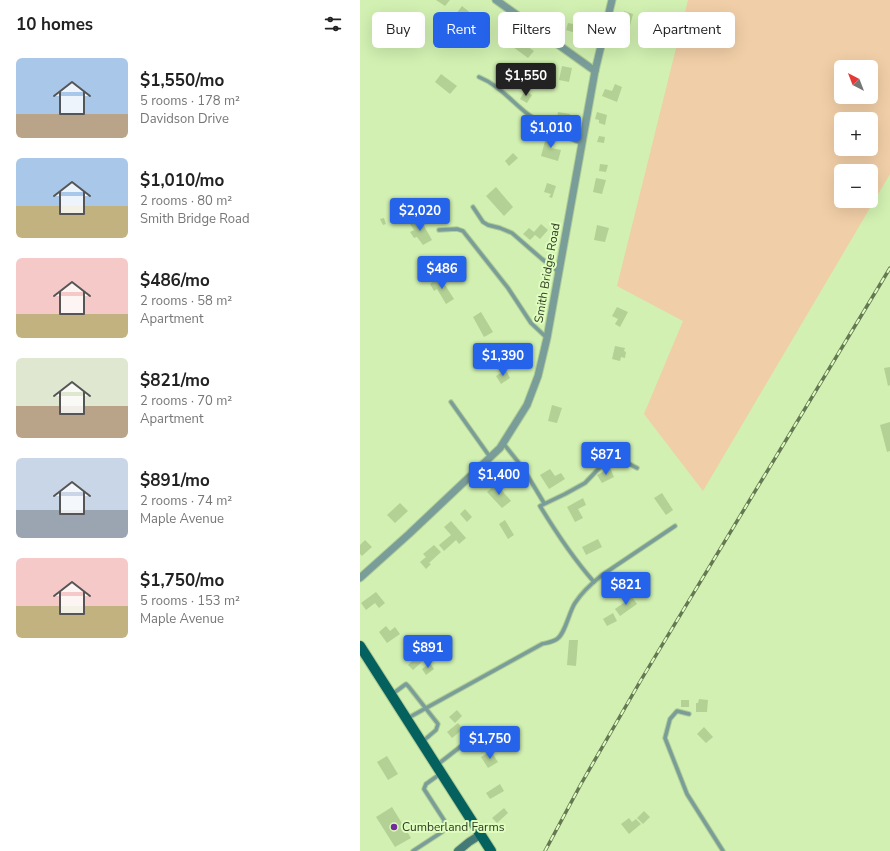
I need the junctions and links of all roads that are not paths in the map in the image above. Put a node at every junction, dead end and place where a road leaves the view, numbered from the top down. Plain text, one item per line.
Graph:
1 (496, 0) edge
2 (612, 0) edge
3 (595, 71) junction
4 (479, 77) dead end
5 (582, 143) junction
6 (472, 207) dead end
7 (439, 230) dead end
8 (558, 271) junction
9 (547, 338) junction
10 (451, 402) dead end
11 (503, 443) junction
12 (490, 457) junction
13 (637, 468) dead end
14 (544, 503) junction
15 (675, 526) dead end
16 (360, 578) edge
17 (594, 582) junction
18 (360, 646) edge
19 (391, 695) junction
20 (426, 708) junction
21 (689, 714) dead end
22 (406, 719) junction
23 (483, 729) dead end
24 (422, 743) junction
25 (439, 769) junction
26 (480, 835) junction
27 (413, 851) edge
28 (458, 851) edge
29 (491, 851) edge
30 (723, 851) edge

1 - 3 street
2 - 3 street, Smith Bridge Road
3 - 5 street, Smith Bridge Road
4 - 5 lane
5 - 8 street, Smith Bridge Road
6 - 8 lane
7 - 9 lane
8 - 9 street, Smith Bridge Road
9 - 11 street, Smith Bridge Road
10 - 12 lane
11 - 12 street, Smith Bridge Road
11 - 14 lane
12 - 16 street, Smith Bridge Road
13 - 14 lane
14 - 17 lane
15 - 17 lane
17 - 20 lane
18 - 19 main road
19 - 20 lane
19 - 22 main road
20 - 22 lane
20 - 24 lane
21 - 30 lane
22 - 24 main road
23 - 25 lane
24 - 25 main road
25 - 26 main road
25 - 27 lane
26 - 28 street
26 - 29 main road

